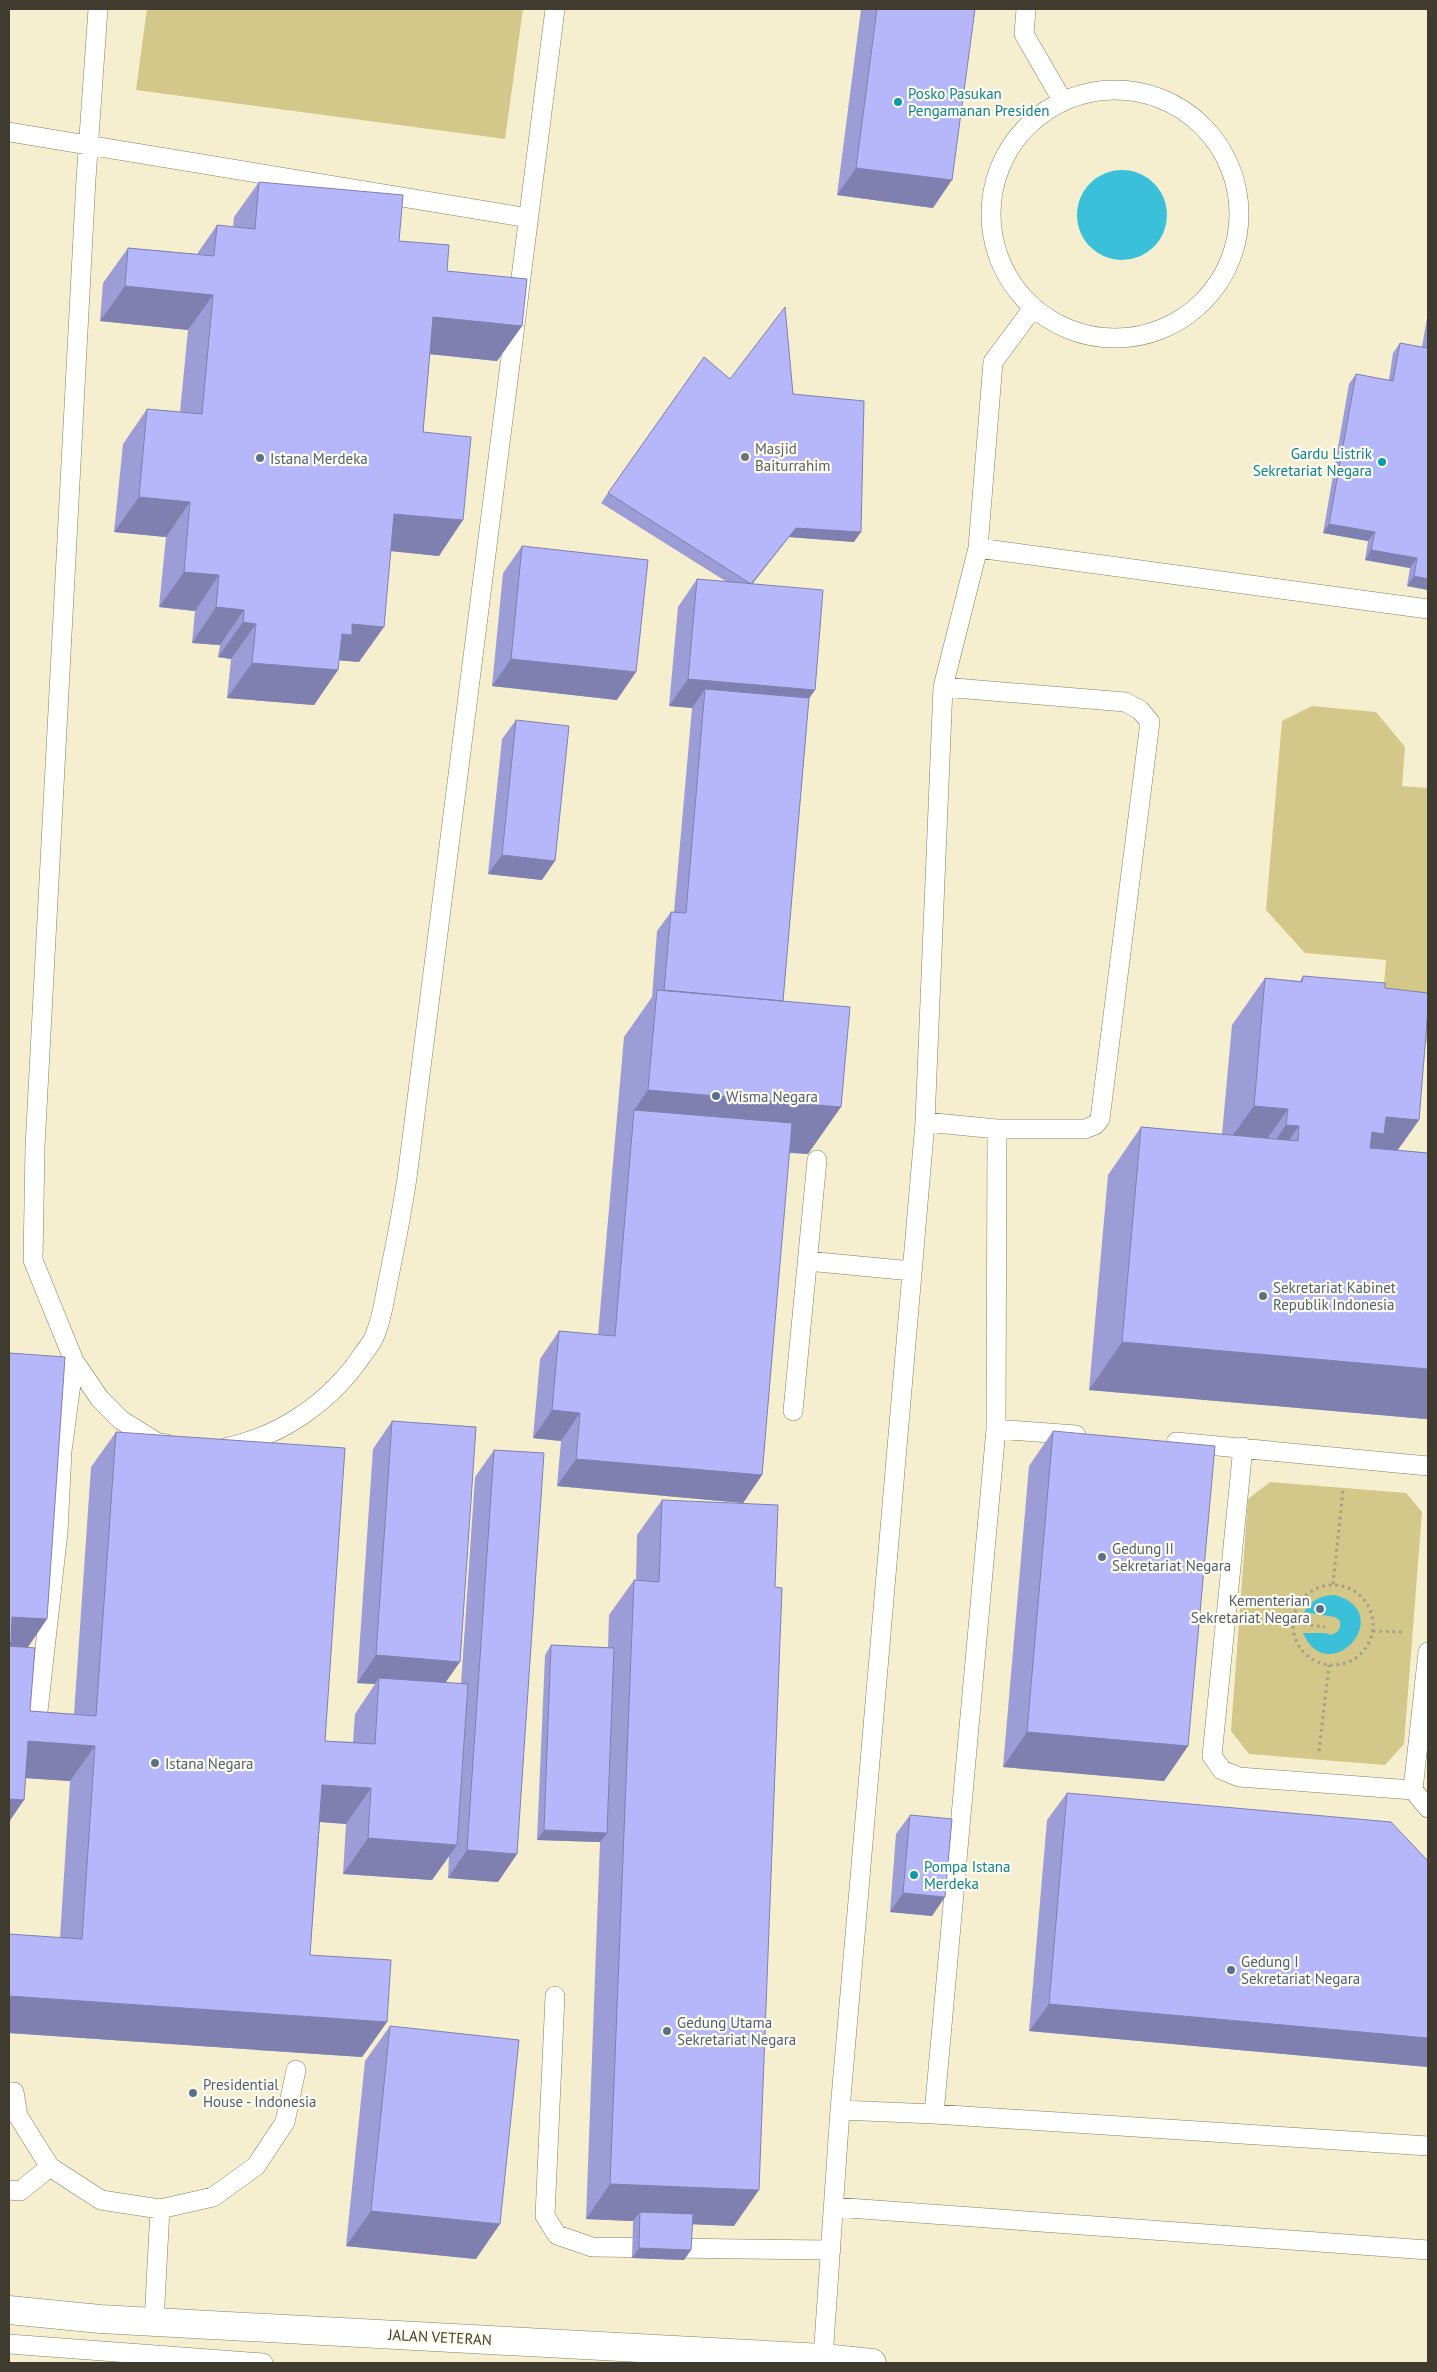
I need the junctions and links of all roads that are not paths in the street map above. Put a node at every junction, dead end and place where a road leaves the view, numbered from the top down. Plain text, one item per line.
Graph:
1 (98, 9) edge
2 (555, 9) edge
3 (1026, 9) edge
4 (1062, 100) junction
5 (9, 132) edge
6 (88, 143) junction
7 (529, 218) junction
8 (1034, 308) junction
9 (978, 548) junction
10 (1428, 609) edge
11 (943, 687) junction
12 (925, 1122) junction
13 (997, 1129) junction
14 (817, 1160) dead end
15 (807, 1261) junction
16 (912, 1271) junction
17 (74, 1361) junction
18 (793, 1411) dead end
19 (996, 1429) junction
20 (1095, 1436) edge
21 (1154, 1441) edge
22 (184, 1447) edge
23 (1243, 1448) junction
24 (207, 1450) edge
25 (1428, 1466) edge
26 (1428, 1652) edge
27 (37, 1720) edge
28 (1413, 1790) junction
29 (1428, 1808) edge
30 (555, 1996) dead end
31 (296, 2070) dead end
32 (9, 2092) edge
33 (840, 2110) junction
34 (934, 2114) junction
35 (1428, 2146) edge
36 (50, 2167) junction
37 (9, 2190) edge
38 (834, 2207) junction
39 (160, 2209) junction
40 (831, 2250) junction
41 (1428, 2250) edge
42 (9, 2310) edge
43 (154, 2322) junction
44 (9, 2344) edge
45 (822, 2358) junction
46 (262, 2363) edge
47 (872, 2363) edge

1 - 6 lane
2 - 7 lane
3 - 4 lane
4 - 8 lane
4 - 8 lane
5 - 6 lane
6 - 7 lane
6 - 17 lane
7 - 24 lane
8 - 9 lane
9 - 10 lane
9 - 11 lane
11 - 12 lane
11 - 13 lane
12 - 13 lane
12 - 16 lane
13 - 19 lane
14 - 15 lane
15 - 16 lane
15 - 18 lane
16 - 33 lane
17 - 22 lane
17 - 27 lane
19 - 20 lane
19 - 34 lane
21 - 23 lane
23 - 25 lane
23 - 28 lane
26 - 28 lane
28 - 29 lane
30 - 40 lane
31 - 39 lane
32 - 36 lane
33 - 34 lane
33 - 38 lane
34 - 35 lane
36 - 37 lane
36 - 39 lane
38 - 40 lane
38 - 41 lane
39 - 43 lane
40 - 45 lane
42 - 43 main road, JALAN VETERAN
43 - 45 main road, JALAN VETERAN
44 - 46 lane
45 - 47 main road, JALAN VETERAN

